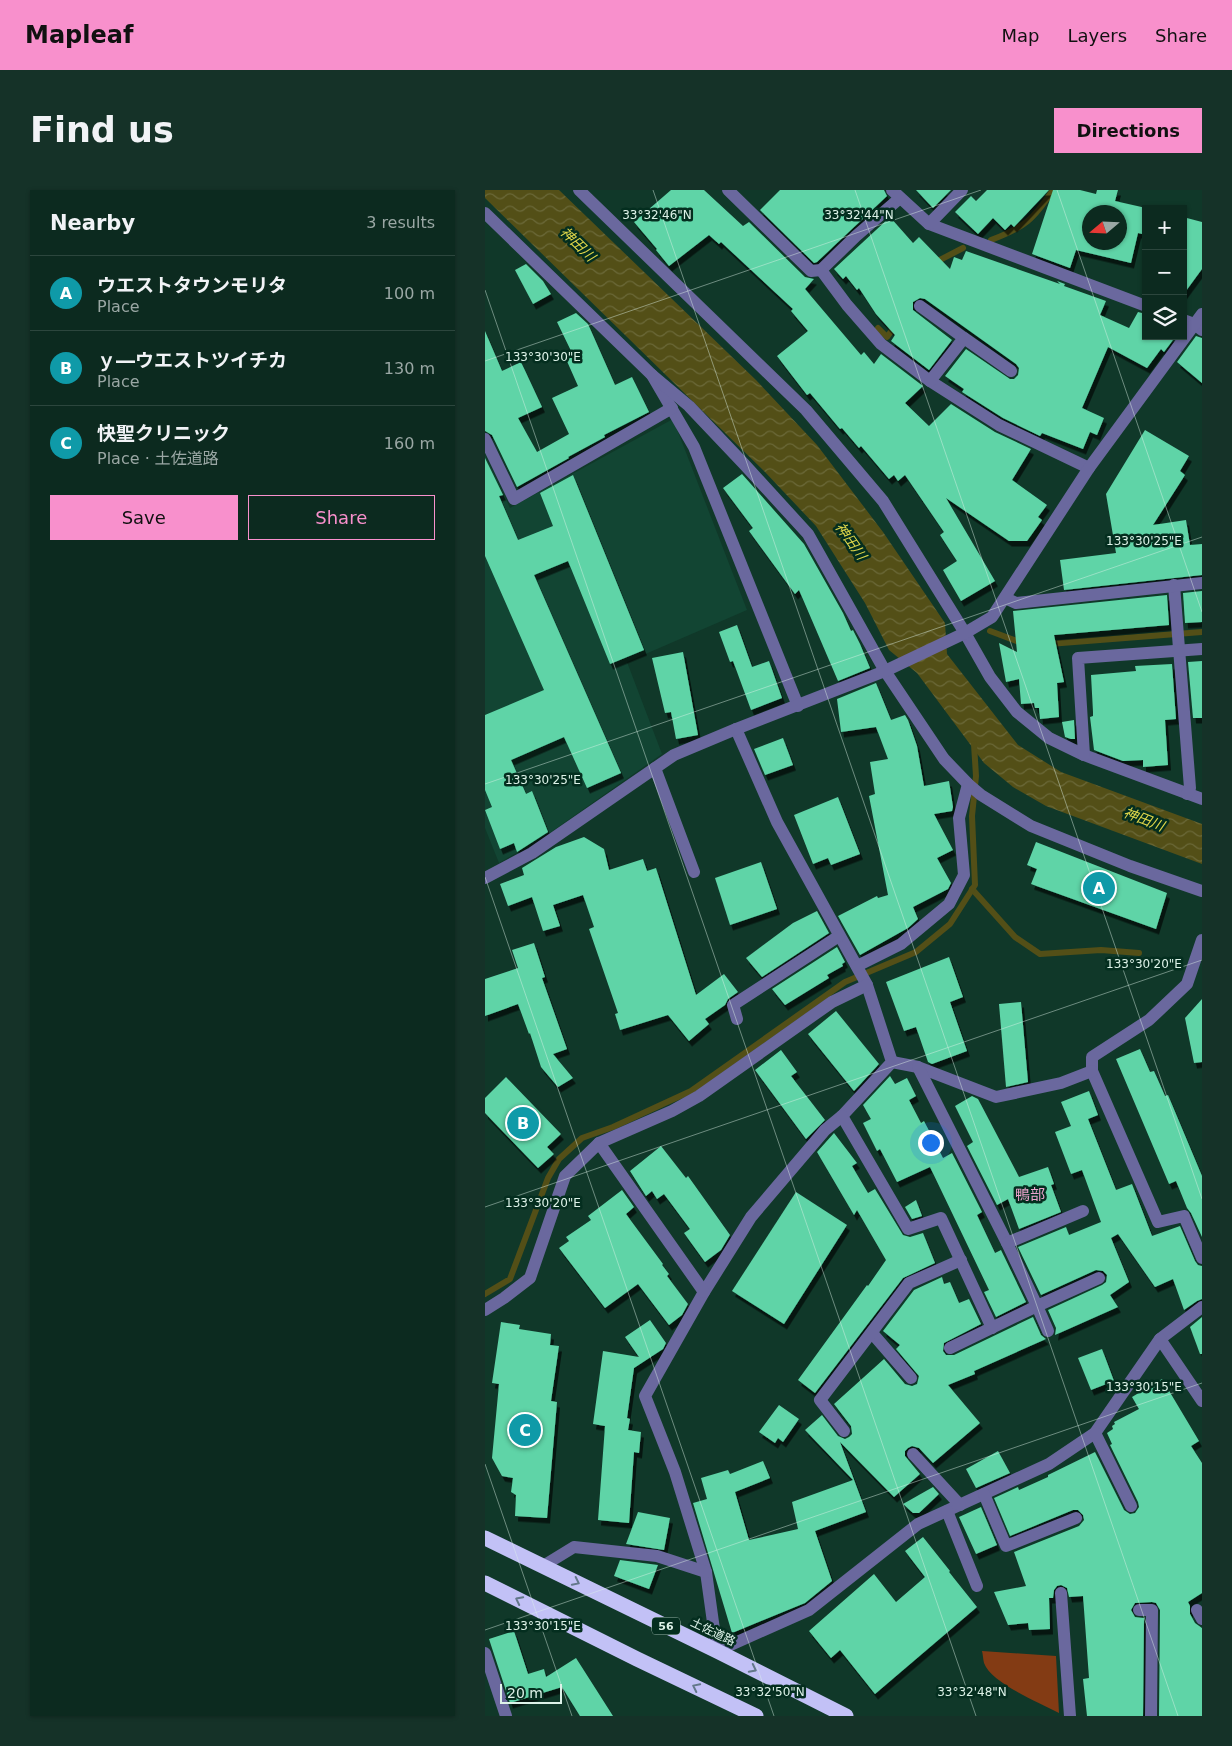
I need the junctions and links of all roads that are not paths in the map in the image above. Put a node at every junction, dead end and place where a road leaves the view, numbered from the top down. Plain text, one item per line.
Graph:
1 (579, 190) edge
2 (728, 190) edge
3 (962, 190) edge
4 (896, 194) edge
5 (485, 213) edge
6 (929, 224) junction
7 (821, 270) junction
8 (1142, 304) edge
9 (921, 306) dead end
10 (1195, 322) edge
11 (964, 338) junction
12 (1011, 371) dead end
13 (652, 375) junction
14 (930, 381) junction
15 (673, 408) junction
16 (485, 440) edge
17 (1089, 468) junction
18 (1202, 583) edge
19 (1174, 585) junction
20 (1005, 598) junction
21 (961, 635) junction
22 (1179, 648) junction
23 (1202, 649) edge
24 (885, 671) junction
25 (798, 706) junction
26 (736, 729) junction
27 (1085, 755) junction
28 (655, 768) junction
29 (973, 788) junction
30 (1187, 794) junction
31 (1202, 799) edge
32 (694, 872) dead end
33 (485, 878) edge
34 (1202, 891) edge
35 (839, 936) junction
36 (1202, 940) edge
37 (857, 966) junction
38 (867, 985) junction
39 (737, 1019) dead end
40 (892, 1062) junction
41 (918, 1067) junction
42 (1092, 1071) junction
43 (842, 1116) junction
44 (599, 1143) junction
45 (1083, 1211) dead end
46 (1007, 1243) junction
47 (1202, 1258) edge
48 (961, 1260) junction
49 (1099, 1278) dead end
50 (704, 1292) junction
51 (1037, 1306) junction
52 (1202, 1307) edge
53 (485, 1310) edge
54 (993, 1328) junction
55 (1048, 1332) dead end
56 (872, 1333) junction
57 (1159, 1339) junction
58 (950, 1348) dead end
59 (911, 1378) dead end
60 (1202, 1401) edge
61 (844, 1431) dead end
62 (1095, 1433) junction
63 (913, 1454) dead end
64 (984, 1494) junction
65 (960, 1505) junction
66 (1131, 1506) dead end
67 (947, 1511) junction
68 (1077, 1518) dead end
69 (485, 1538) edge
70 (543, 1566) junction
71 (706, 1572) junction
72 (485, 1583) edge
73 (977, 1586) dead end
74 (1061, 1593) dead end
75 (1139, 1610) dead end
76 (717, 1651) junction
77 (485, 1653) edge
78 (830, 1712) edge
79 (506, 1716) edge
80 (756, 1716) edge
81 (846, 1716) edge
82 (1070, 1716) edge
83 (1151, 1716) edge

1 - 21 street
2 - 7 street
3 - 6 street
4 - 6 street
4 - 7 street
5 - 13 street
6 - 8 street
7 - 14 street
9 - 11 street
10 - 17 street
11 - 12 street
11 - 14 street
13 - 15 street
13 - 24 street
14 - 17 street
15 - 16 street
15 - 25 street
17 - 20 street
18 - 19 street
19 - 20 street
19 - 22 street
20 - 21 street
21 - 24 street
21 - 27 street
22 - 23 street
22 - 27 street
22 - 30 street
24 - 25 street
24 - 29 street
25 - 26 street
26 - 28 street
26 - 35 street
27 - 30 street
28 - 32 street
28 - 33 street
29 - 34 street
29 - 37 street
30 - 31 street
35 - 37 street
35 - 39 street
36 - 42 street
37 - 38 street
38 - 40 street
38 - 44 street
40 - 41 street
40 - 43 street
41 - 42 street
41 - 46 street
42 - 47 street
43 - 48 street
43 - 50 street
44 - 50 street
44 - 53 street
45 - 46 street
46 - 51 street
48 - 54 street
48 - 56 street
49 - 51 street
50 - 71 street
51 - 54 street
51 - 55 street
52 - 57 street
54 - 58 street
56 - 59 street
56 - 61 street
57 - 60 street
57 - 62 street
62 - 64 street
62 - 66 street
63 - 65 street
64 - 65 street
64 - 68 street
65 - 67 street
67 - 73 street
67 - 76 street
69 - 70 highway, 土佐道路 / 56
70 - 71 street
70 -> 76 highway, 土佐道路 / 56
71 - 76 street
80 -> 72 highway
74 - 82 street
75 - 83 street
76 -> 78 highway, 土佐道路 / 56
77 - 79 street
78 - 81 highway, 土佐道路 / 56

